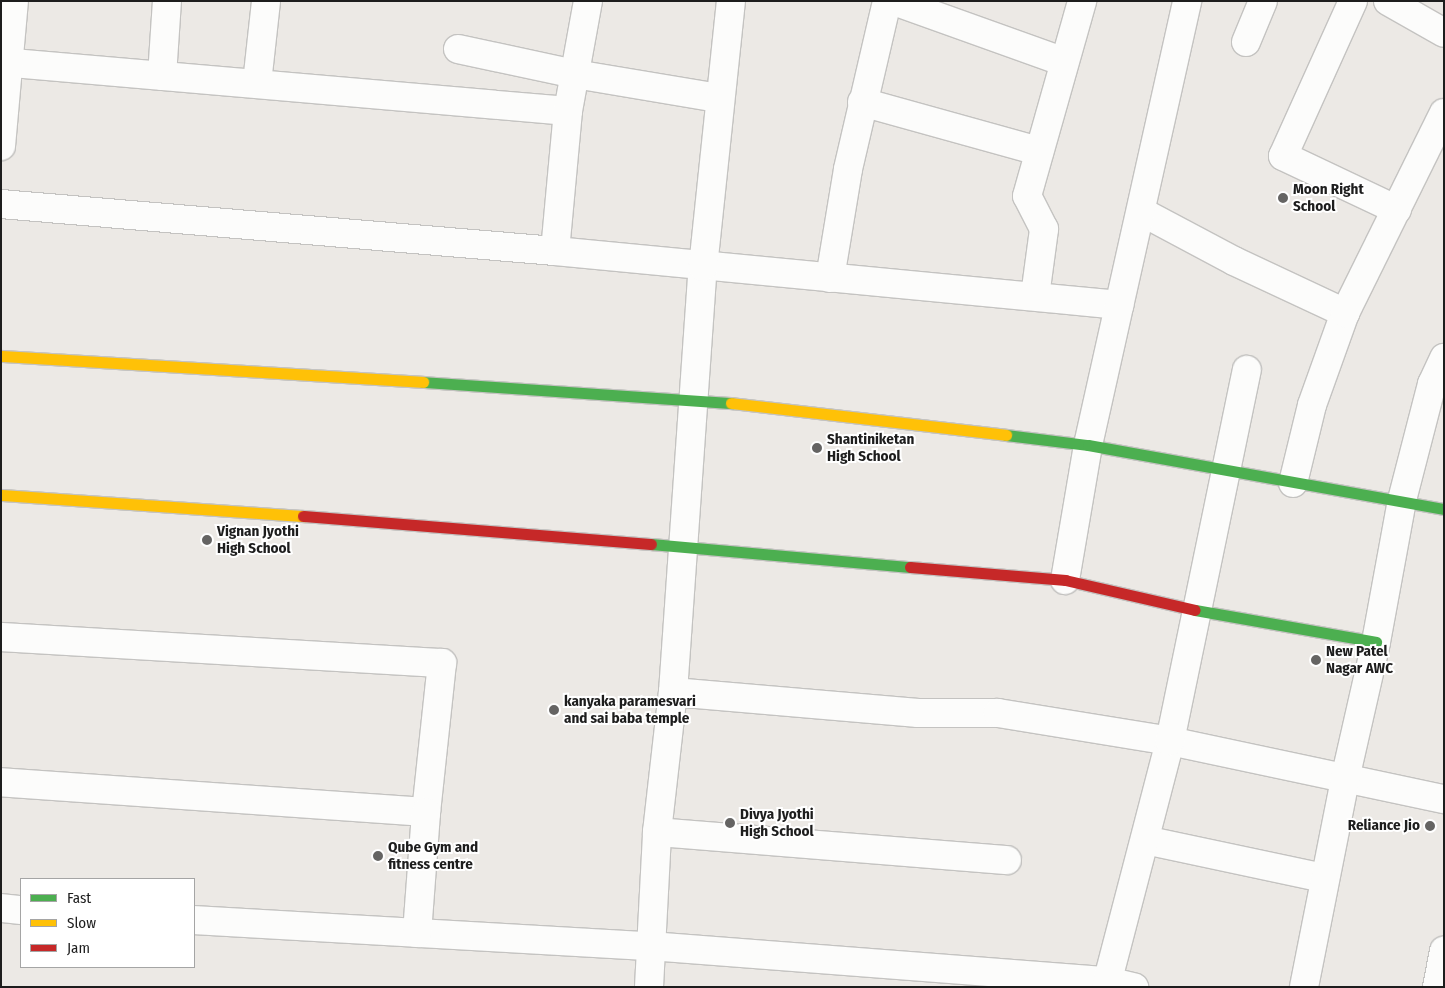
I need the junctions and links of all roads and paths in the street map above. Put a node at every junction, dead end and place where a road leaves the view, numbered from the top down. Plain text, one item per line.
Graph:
1 (14, 1) edge
2 (167, 1) edge
3 (266, 1) edge
4 (588, 1) edge
5 (731, 1) edge
6 (886, 1) edge
7 (894, 1) edge
8 (1082, 1) edge
9 (1187, 1) edge
10 (1263, 1) edge
11 (1352, 1) edge
12 (1388, 1) edge
13 (1444, 33) edge
14 (1246, 42) dead end
15 (458, 49) dead end
16 (6, 62) edge
17 (1064, 62) junction
18 (575, 74) junction
19 (162, 76) junction
20 (256, 83) junction
21 (719, 98) junction
22 (862, 102) junction
23 (568, 111) junction
24 (1444, 114) edge
25 (1, 146) edge
26 (1039, 151) junction
27 (1, 204) edge
28 (1397, 210) junction
29 (1142, 212) junction
30 (555, 251) junction
31 (702, 267) junction
32 (830, 278) junction
33 (1035, 296) junction
34 (1118, 305) junction
35 (1345, 313) junction
36 (1, 356) edge
37 (1444, 358) edge
38 (1247, 370) dead end
39 (692, 398) junction
40 (1088, 445) junction
41 (1227, 472) junction
42 (1294, 482) junction
43 (1, 495) edge
44 (1402, 500) junction
45 (1444, 509) edge
46 (684, 546) junction
47 (1065, 580) junction
48 (1199, 611) junction
49 (1, 637) edge
50 (1376, 642) junction
51 (673, 692) junction
52 (1170, 741) junction
53 (1345, 779) junction
54 (1, 782) edge
55 (1444, 799) edge
56 (426, 812) junction
57 (657, 832) junction
58 (1145, 840) junction
59 (1007, 860) dead end
60 (1324, 878) junction
61 (1, 908) edge
62 (20, 910) edge
63 (195, 920) edge
64 (417, 932) junction
65 (650, 946) junction
66 (1444, 951) edge
67 (1106, 984) edge
68 (649, 987) edge
69 (1134, 987) edge
70 (1304, 987) edge
71 (1436, 987) edge

1 - 16 street
2 - 19 street
3 - 20 street
4 - 18 street
5 - 21 street
6 - 22 street
7 - 17 street
8 - 17 street
9 - 29 street
10 - 14 street
11 - 28 street
12 - 13 street
15 - 18 street
16 - 19 street
16 - 25 street
17 - 26 street
18 - 21 street
18 - 23 street
19 - 20 street
20 - 23 street
21 - 31 street
22 - 26 street
22 - 32 street
23 - 30 street
24 - 28 street
26 - 33 street
27 - 30 street
28 - 35 street
29 - 34 street
29 - 35 street
30 - 31 street
31 - 32 street
31 - 39 street
32 - 33 street
33 - 34 street
34 - 40 street
35 - 42 street
36 - 39 street
37 - 44 street
38 - 41 street
39 - 40 street
39 - 46 street
40 - 41 street
40 - 47 street
41 - 42 street
41 - 48 street
42 - 44 street
43 - 46 street
44 - 45 street
44 - 50 street
46 - 47 street
46 - 51 street
47 - 48 street
48 - 50 street
48 - 52 street
49 - 56 street
50 - 53 street
51 - 52 street
51 - 57 street
52 - 53 street
52 - 58 street
53 - 55 street
53 - 60 street
54 - 56 street
56 - 64 street
57 - 59 street
57 - 65 street
58 - 60 street
58 - 67 street
60 - 70 street
61 - 62 street
63 - 64 street
64 - 65 street
65 - 67 street
65 - 68 street
66 - 71 street
67 - 69 street

